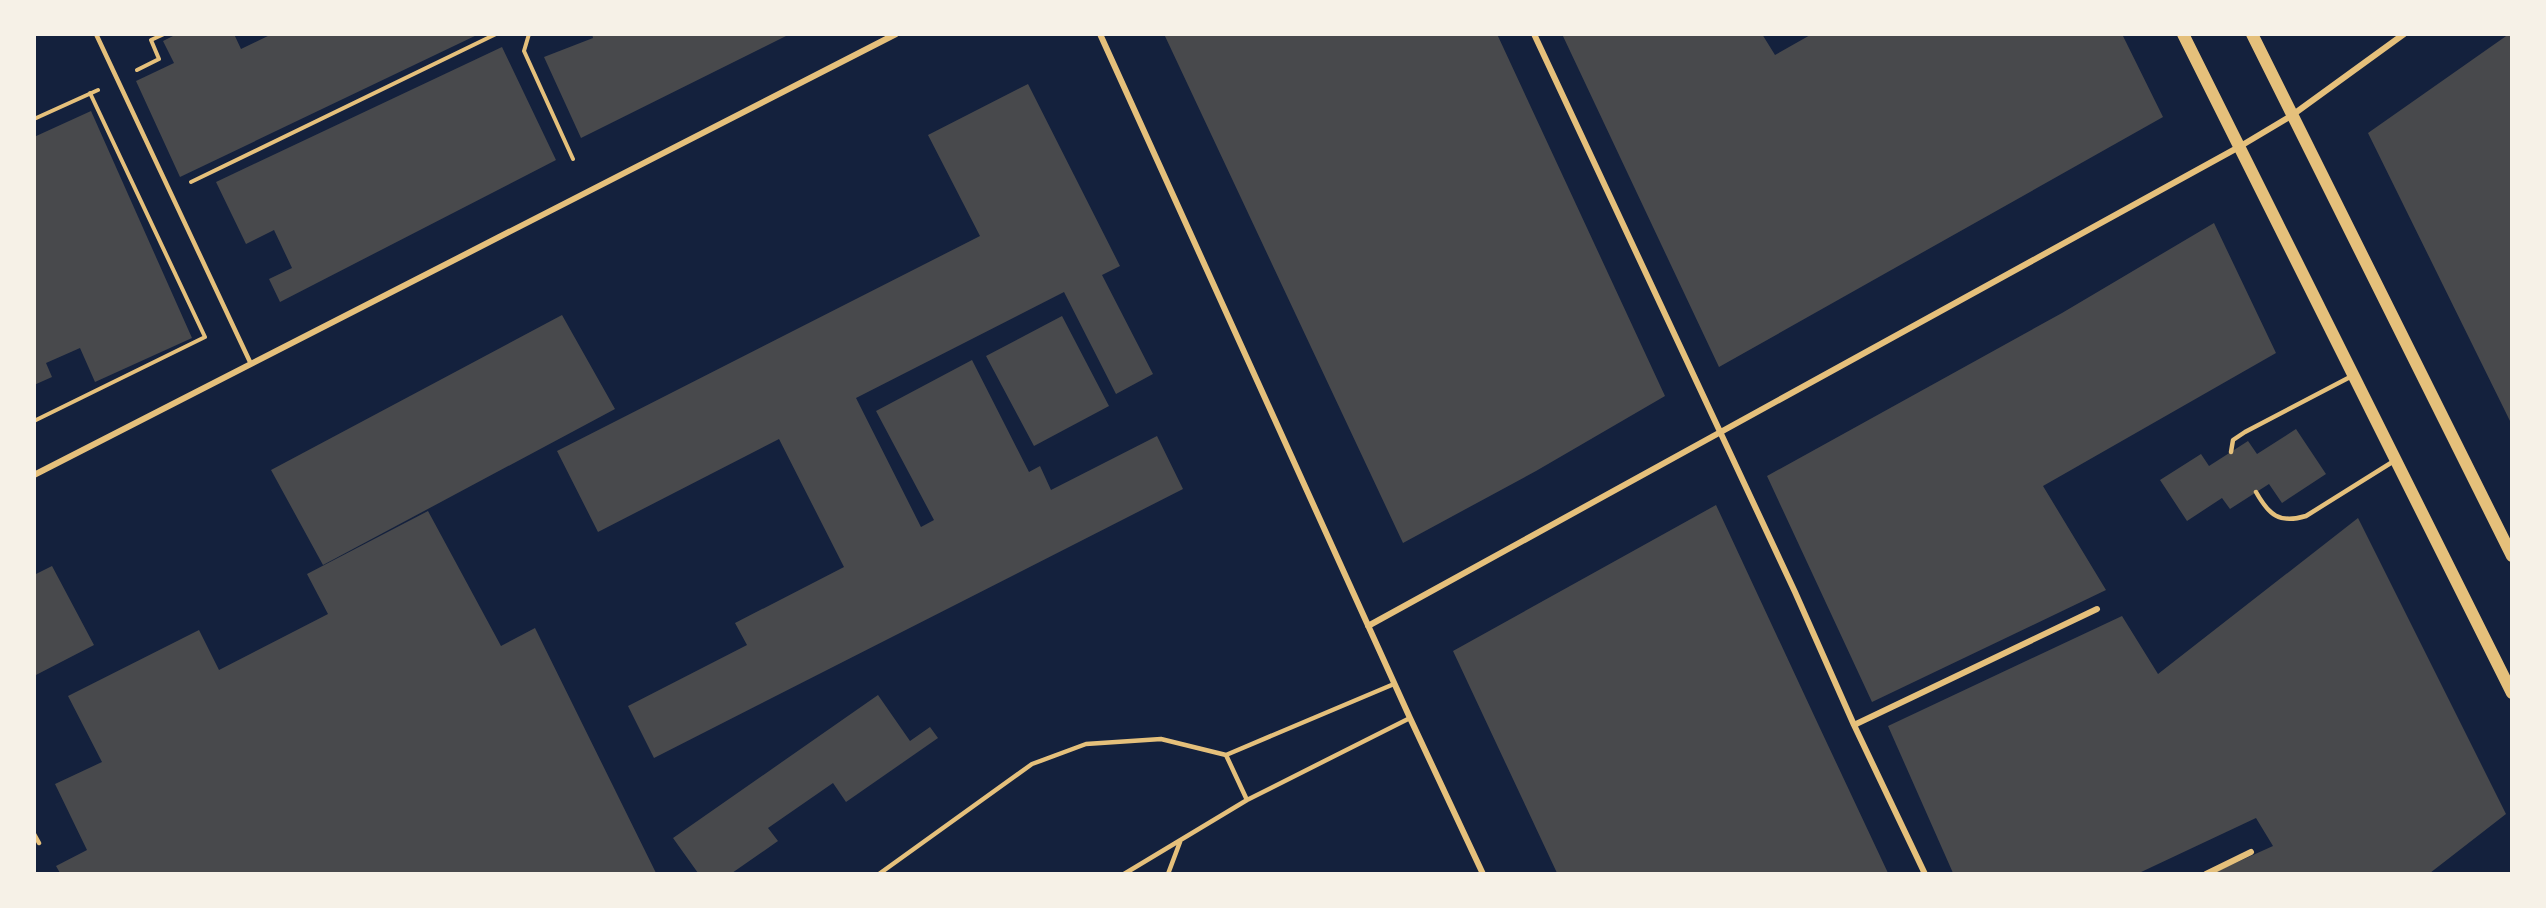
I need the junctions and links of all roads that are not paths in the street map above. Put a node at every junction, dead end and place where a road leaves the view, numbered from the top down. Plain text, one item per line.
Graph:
1 (96, 34) edge
2 (896, 34) edge
3 (1100, 34) edge
4 (1534, 34) edge
5 (2183, 34) edge
6 (2252, 34) edge
7 (2404, 34) edge
8 (2291, 116) junction
9 (2239, 147) junction
10 (251, 364) junction
11 (2352, 376) junction
12 (1721, 434) junction
13 (2231, 452) dead end
14 (2394, 461) junction
15 (34, 475) edge
16 (2256, 492) dead end
17 (2511, 556) edge
18 (2097, 609) dead end
19 (1368, 626) junction
20 (1394, 684) junction
21 (2511, 693) edge
22 (1410, 718) junction
23 (1854, 725) junction
24 (1226, 755) junction
25 (1247, 800) junction
26 (34, 834) edge
27 (1180, 842) junction
28 (39, 843) dead end
29 (2251, 852) dead end
30 (879, 873) edge
31 (1124, 873) edge
32 (1168, 873) edge
33 (1483, 873) edge
34 (1925, 873) edge
35 (2206, 873) edge

1 - 10 lane
2 - 10 street
3 - 19 street
4 - 12 street
5 - 9 main road
6 - 8 main road
7 - 8 street
8 - 9 street
8 - 17 main road
9 - 11 main road
9 - 12 street
10 - 15 street
11 - 13 lane
11 - 14 main road
12 - 19 street
12 - 23 street
14 - 16 lane
14 - 21 main road
18 - 23 street
19 - 20 street
20 - 22 street
20 - 24 lane
22 - 25 lane
22 - 33 street
23 - 34 street
24 - 25 lane
24 - 30 lane
25 - 27 lane
26 - 28 lane
27 - 31 lane
27 - 32 lane
29 - 35 street

